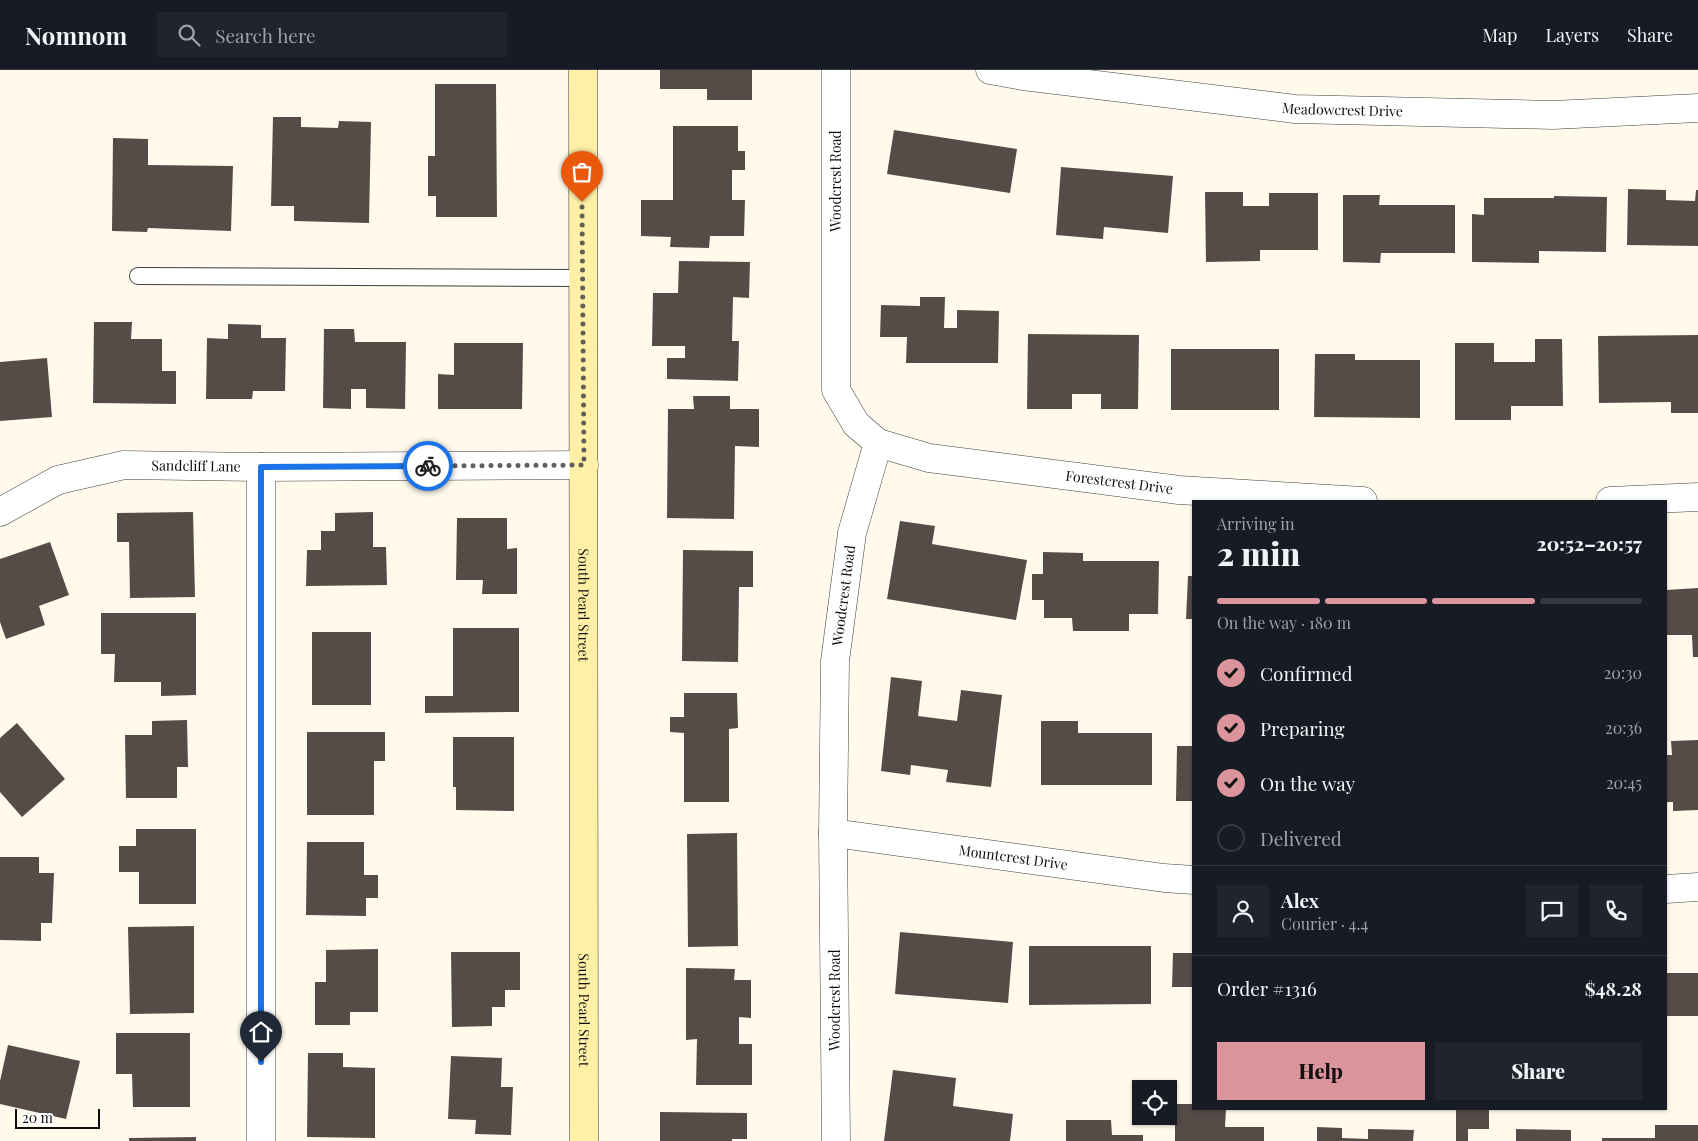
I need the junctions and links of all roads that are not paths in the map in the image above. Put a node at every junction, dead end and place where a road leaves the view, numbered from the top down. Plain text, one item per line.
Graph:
1 (583, 70) edge
2 (836, 70) edge
3 (990, 70) edge
4 (1698, 108) edge
5 (138, 276) dead end
6 (582, 278) junction
7 (878, 443) junction
8 (584, 465) junction
9 (261, 467) junction
10 (1698, 497) edge
11 (1347, 500) edge
12 (1632, 500) edge
13 (0, 512) edge
14 (833, 833) junction
15 (1192, 880) edge
16 (1698, 887) edge
17 (1667, 889) edge
18 (261, 1141) edge
19 (584, 1141) edge
20 (836, 1141) edge

1 - 6 street, South Pearl Street
2 - 7 street, Woodcrest Road
3 - 4 street, Meadowcrest Drive
5 - 6 lane
6 - 8 street, South Pearl Street
7 - 11 street, Forestcrest Drive
7 - 14 street, Woodcrest Road
8 - 9 street, Sandcliff Lane
8 - 19 street, South Pearl Street
9 - 13 street, Sandcliff Lane
9 - 18 street
10 - 12 street
14 - 15 street, Mountcrest Drive
14 - 20 street, Woodcrest Road
16 - 17 street

